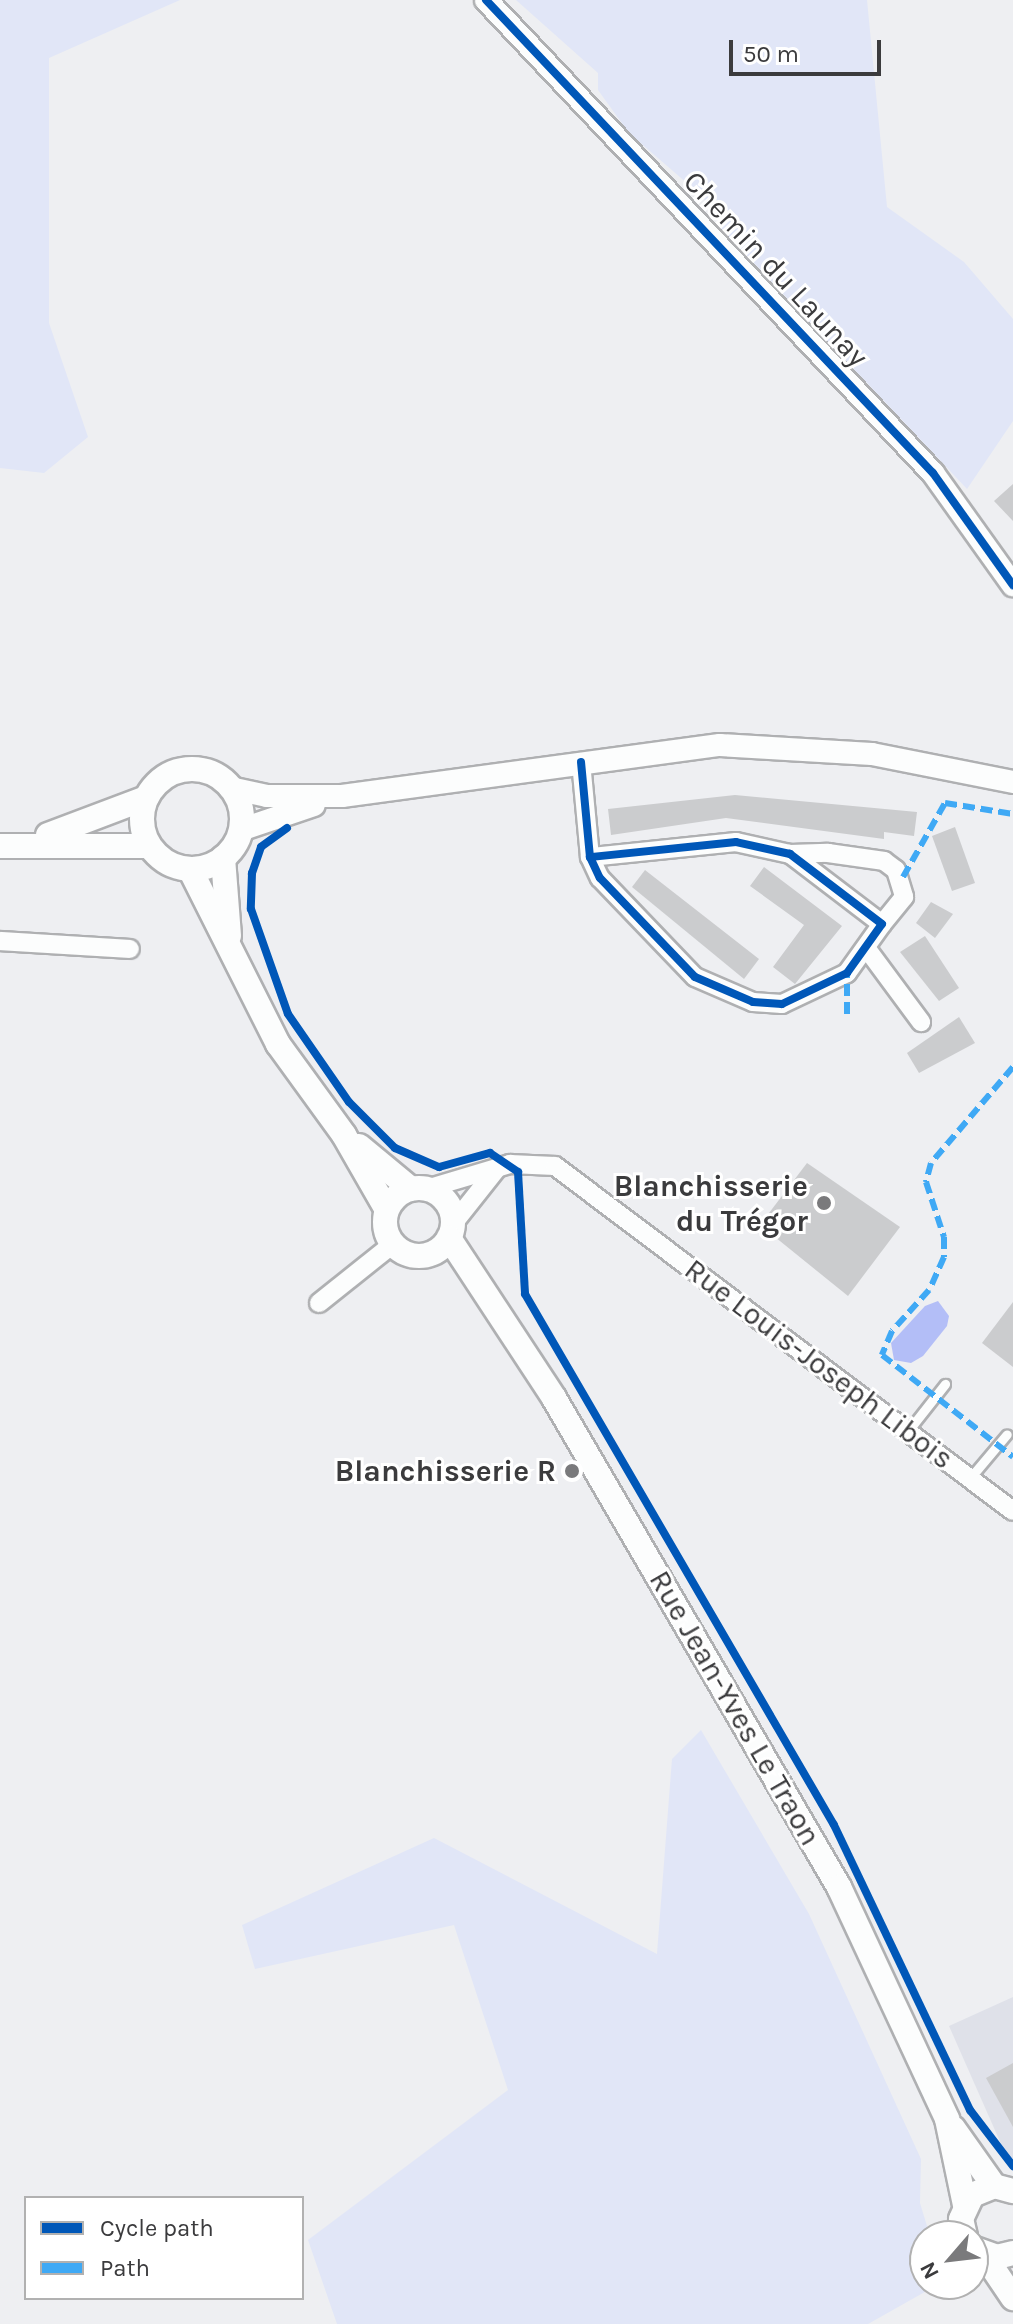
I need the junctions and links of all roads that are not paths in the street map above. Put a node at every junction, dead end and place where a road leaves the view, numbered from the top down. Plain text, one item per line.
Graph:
1 (486, 0) edge
2 (1013, 585) edge
3 (581, 762) junction
4 (1011, 782) edge
5 (230, 788) junction
6 (342, 796) junction
7 (146, 798) junction
8 (240, 830) junction
9 (27, 842) junction
10 (0, 846) edge
11 (149, 846) junction
12 (790, 854) junction
13 (590, 857) junction
14 (223, 858) junction
15 (190, 869) junction
16 (882, 924) junction
17 (0, 941) edge
18 (130, 949) dead end
19 (867, 949) junction
20 (231, 951) junction
21 (921, 1022) dead end
22 (344, 1135) junction
23 (499, 1166) junction
24 (419, 1189) junction
25 (387, 1210) junction
26 (451, 1231) junction
27 (393, 1244) junction
28 (425, 1256) junction
29 (319, 1303) dead end
30 (505, 1322) junction
31 (945, 1384) dead end
32 (908, 1431) junction
33 (1007, 1434) dead end
34 (970, 1478) junction
35 (1013, 1511) edge
36 (947, 2119) junction
37 (1003, 2188) edge
38 (965, 2205) junction
39 (965, 2220) edge
40 (989, 2252) edge
41 (1013, 2253) edge
42 (989, 2266) edge
43 (1013, 2298) edge

1 - 2 street, Chemin du Launay
3 - 4 street
3 - 6 street
3 - 13 street
5 - 6 street
5 - 7 main road
5 - 8 main road
6 - 8 street
7 - 9 main road
7 - 11 main road
8 - 14 main road
9 - 10 main road
9 - 11 main road
11 - 15 main road
12 - 13 street
12 - 16 street
12 - 16 street
13 - 19 street
14 - 15 main road
14 - 20 main road
15 - 20 main road
16 - 19 street
17 - 18 street
19 - 21 street
20 - 22 main road
22 - 24 main road
22 - 25 main road
23 - 24 street, Rue Louis-Joseph Libois
23 - 26 street
23 - 32 street, Rue Louis-Joseph Libois
24 - 25 main road
24 - 26 main road
25 - 27 main road
26 - 28 main road
26 - 30 main road, Rue Jean-Yves Le Traon
27 - 28 main road
27 - 29 street
28 - 30 main road
30 - 36 main road, Rue Jean-Yves Le Traon
31 - 32 lane
32 - 34 street, Rue Louis-Joseph Libois
33 - 34 lane
34 - 35 street, Rue Louis-Joseph Libois
36 - 37 main road
36 - 38 main road, Rue Jean-Yves Le Traon
37 - 38 main road
38 - 39 main road, Rue Jean-Yves Le Traon
40 - 41 main road
42 - 43 main road

